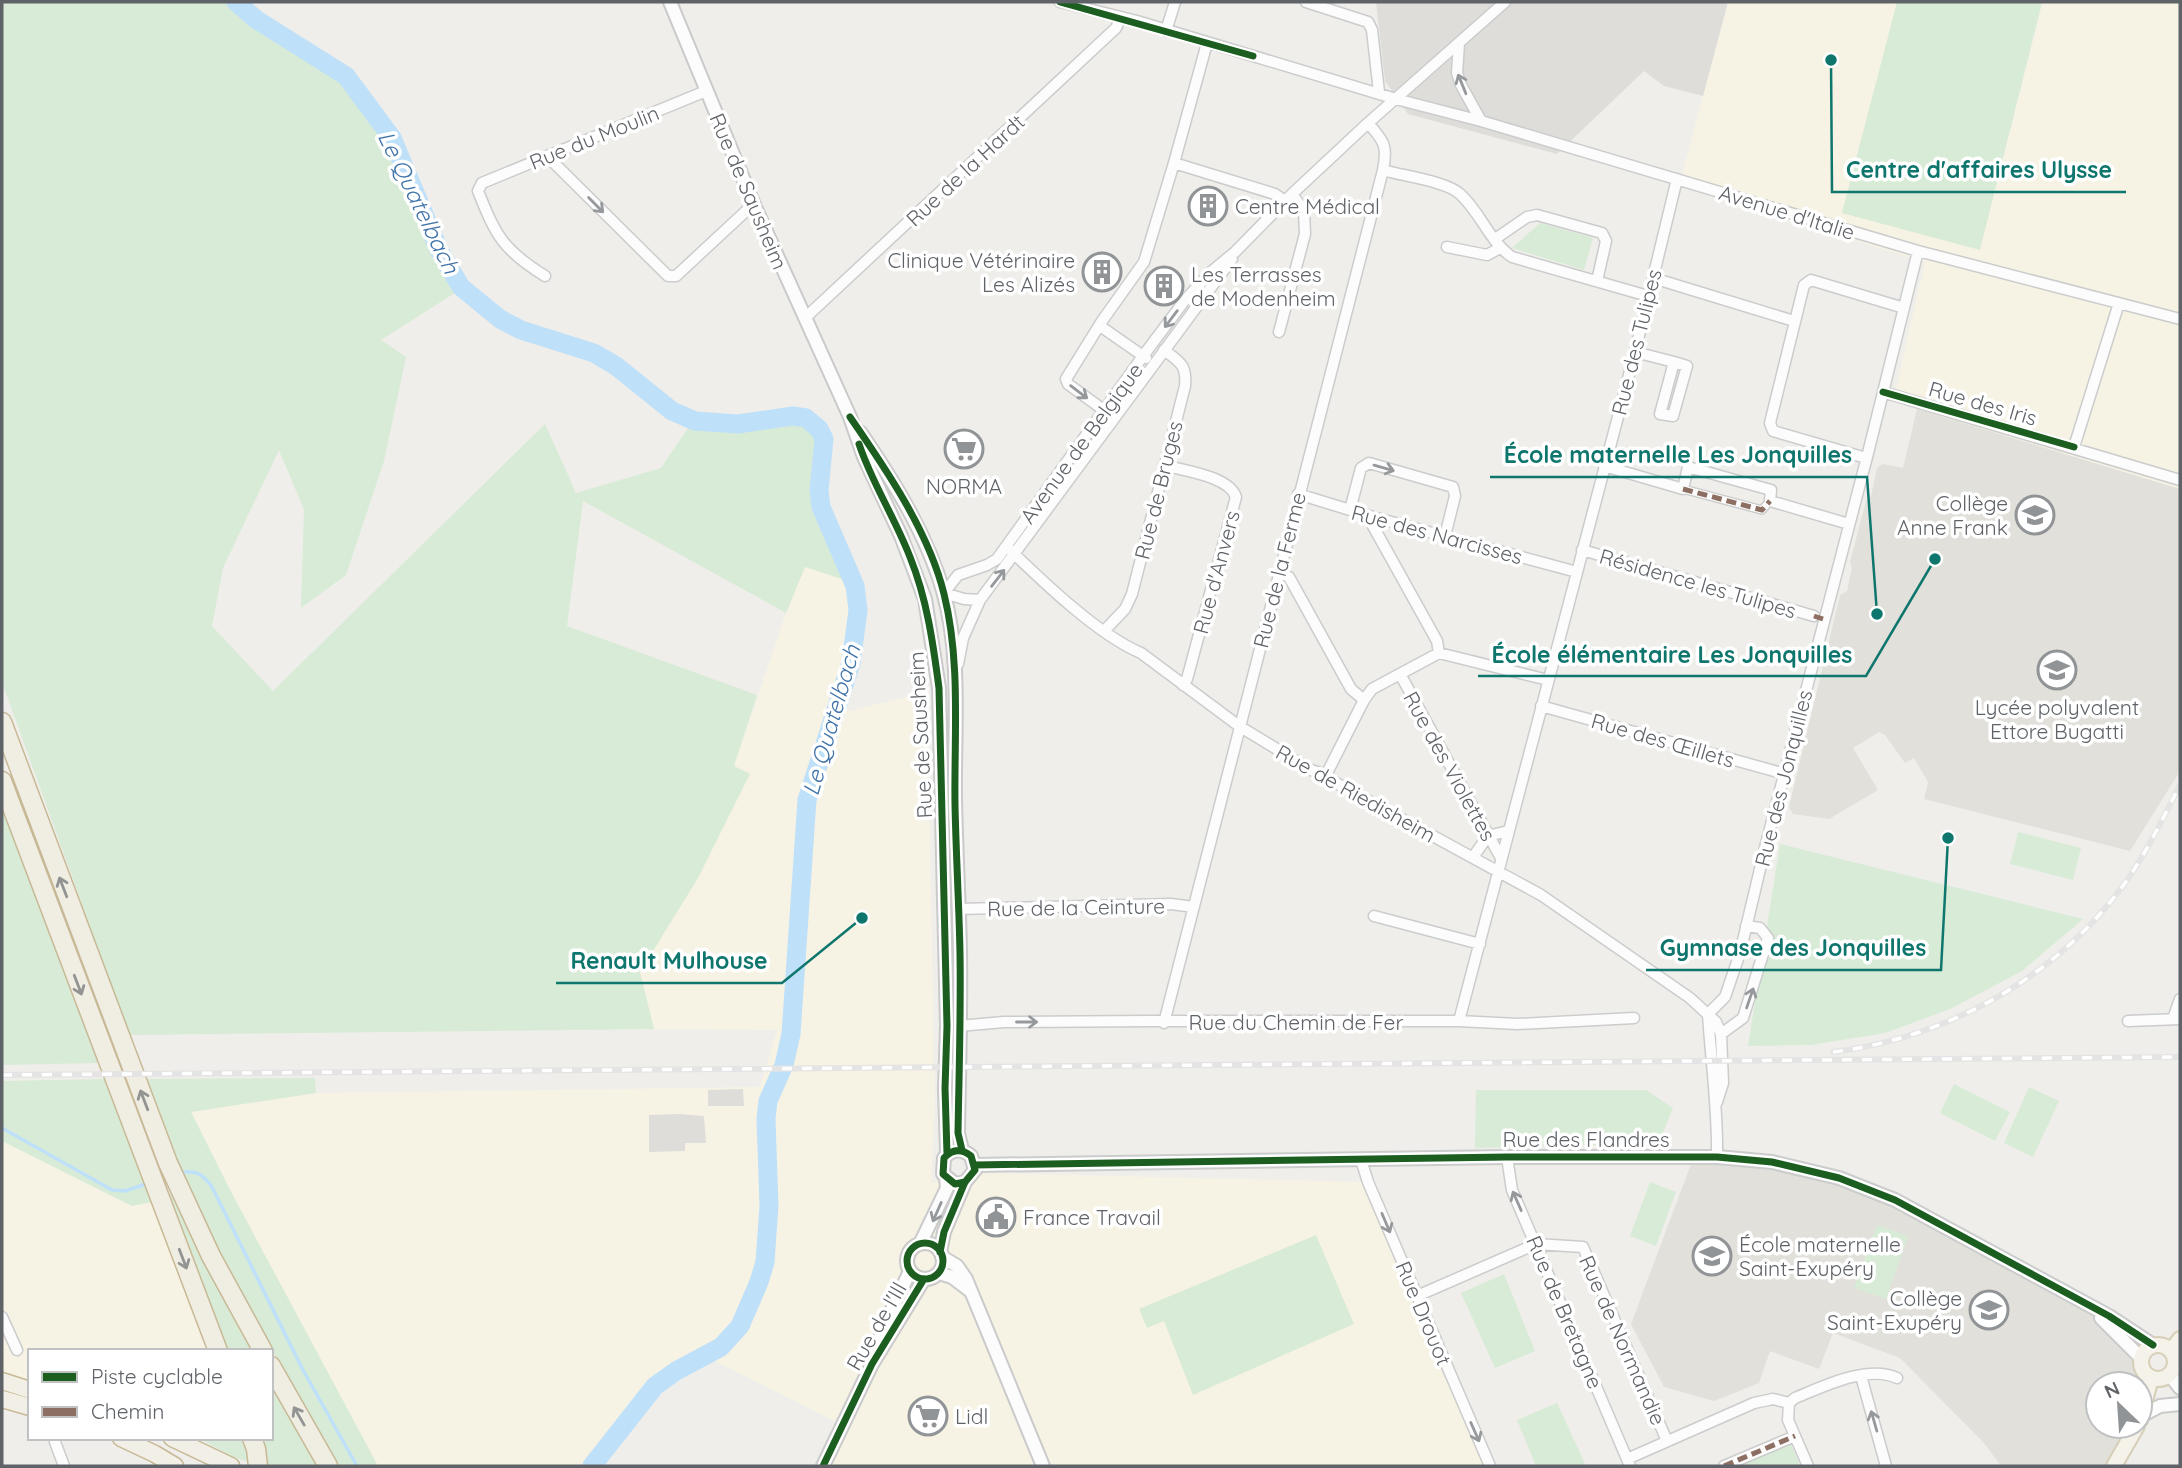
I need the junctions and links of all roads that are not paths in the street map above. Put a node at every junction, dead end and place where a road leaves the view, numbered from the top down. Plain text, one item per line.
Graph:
1 (670, 2) edge
2 (1060, 2) edge
3 (1175, 2) edge
4 (1306, 2) edge
5 (1505, 2) edge
6 (1121, 18) junction
7 (1166, 30) junction
8 (1207, 43) junction
9 (1459, 43) junction
10 (706, 91) junction
11 (1379, 92) junction
12 (1396, 99) junction
13 (1481, 121) junction
14 (1368, 123) junction
15 (549, 155) junction
16 (1174, 163) junction
17 (1383, 170) junction
18 (1677, 179) junction
19 (1289, 197) junction
20 (755, 207) junction
21 (1497, 244) junction
22 (1447, 247) dead end
23 (1918, 251) junction
24 (1235, 252) junction
25 (545, 276) dead end
26 (1653, 278) junction
27 (1597, 281) junction
28 (1648, 296) junction
29 (2119, 303) junction
30 (1904, 308) junction
31 (804, 318) junction
32 (2180, 319) edge
33 (1794, 321) junction
34 (1100, 326) junction
35 (1279, 332) dead end
36 (1164, 350) junction
37 (1634, 352) junction
38 (1143, 356) junction
39 (1674, 362) junction
40 (1154, 363) junction
41 (1883, 392) junction
42 (1105, 411) junction
43 (850, 417) junction
44 (2074, 447) junction
45 (1866, 458) junction
46 (1164, 465) junction
47 (1604, 466) junction
48 (2180, 480) edge
49 (1683, 489) junction
50 (1298, 495) junction
51 (1770, 501) junction
52 (1350, 510) junction
53 (1373, 517) junction
54 (1849, 524) junction
55 (1445, 537) junction
56 (1007, 547) junction
57 (1582, 550) junction
58 (1016, 555) junction
59 (1279, 572) junction
60 (1577, 572) junction
61 (944, 593) junction
62 (925, 600) junction
63 (980, 600) junction
64 (1814, 616) dead end
65 (1104, 631) junction
66 (1439, 653) junction
67 (1400, 674) junction
68 (1548, 680) junction
69 (954, 684) junction
70 (1184, 685) junction
71 (1364, 700) junction
72 (1541, 706) junction
73 (2, 722) edge
74 (1239, 726) junction
75 (1785, 774) junction
76 (1326, 775) junction
77 (2, 781) edge
78 (1508, 831) junction
79 (1488, 836) junction
80 (1473, 857) junction
81 (1501, 858) junction
82 (1499, 871) junction
83 (1194, 906) junction
84 (944, 909) junction
85 (958, 909) junction
86 (1374, 916) dead end
87 (1746, 926) junction
88 (1480, 944) junction
89 (2180, 999) edge
90 (1708, 1014) junction
91 (1634, 1018) dead end
92 (2176, 1019) edge
93 (1459, 1021) junction
94 (2128, 1021) dead end
95 (1164, 1023) junction
96 (953, 1026) junction
97 (1721, 1034) junction
98 (1717, 1102) junction
99 (962, 1150) junction
100 (947, 1154) junction
101 (1507, 1157) junction
102 (1717, 1157) junction
103 (1361, 1160) junction
104 (975, 1165) junction
105 (946, 1178) junction
106 (965, 1182) junction
107 (920, 1244) junction
108 (1536, 1244) junction
109 (941, 1254) junction
110 (910, 1271) junction
111 (939, 1273) junction
112 (924, 1279) junction
113 (969, 1291) junction
114 (1417, 1296) junction
115 (2087, 1306) junction
116 (2, 1317) edge
117 (2153, 1345) junction
118 (2176, 1345) edge
119 (217, 1349) edge
120 (262, 1349) edge
121 (17, 1350) dead end
122 (2141, 1358) junction
123 (872, 1364) junction
124 (273, 1370) edge
125 (2144, 1370) edge
126 (2170, 1375) junction
127 (1861, 1376) junction
128 (1897, 1378) dead end
129 (2154, 1378) edge
130 (2, 1381) edge
131 (2180, 1388) edge
132 (28, 1389) edge
133 (2, 1399) edge
134 (1788, 1403) junction
135 (2180, 1404) edge
136 (28, 1406) edge
137 (2154, 1410) edge
138 (1795, 1436) junction
139 (125, 1440) edge
140 (177, 1440) edge
141 (253, 1440) edge
142 (2129, 1440) edge
143 (1667, 1441) junction
144 (55, 1442) dead end
145 (1628, 1462) edge
146 (64, 1466) edge
147 (176, 1466) edge
148 (231, 1466) edge
149 (257, 1466) edge
150 (328, 1466) edge
151 (823, 1466) edge
152 (1044, 1466) edge
153 (1490, 1466) edge
154 (1724, 1466) edge
155 (1808, 1466) edge
156 (1886, 1466) edge
157 (2114, 1466) edge

1 - 10 main road, Rue de Sausheim
2 - 6 street, Avenue d'Italie
3 - 7 street
4 - 11 street
5 - 9 street, Avenue de Belgique
6 - 7 street, Avenue d'Italie
6 - 31 street, Rue de la Hardt
7 - 8 street, Avenue d'Italie
8 - 11 street, Avenue d'Italie
8 - 16 street
9 - 12 street, Avenue de Belgique
13 -> 9 street
10 - 15 street, Rue du Moulin
10 - 20 main road, Rue de Sausheim
11 - 12 street, Avenue d'Italie
12 - 13 street, Avenue d'Italie
12 - 14 street, Avenue de Belgique
13 - 18 street, Avenue d'Italie
14 - 17 street, Rue de la Ferme
14 - 19 street, Avenue de Belgique
15 -> 20 street
15 - 25 street, Rue du Moulin
16 - 19 street
16 - 34 street
17 - 21 street
17 - 50 street, Rue de la Ferme
18 - 23 street, Avenue d'Italie
18 - 26 street, Rue des Tulipes
19 - 24 street, Avenue de Belgique
19 - 35 street
20 - 31 main road, Rue de Sausheim
21 - 22 street
21 - 27 street
21 - 27 street
23 - 29 street, Avenue d'Italie
23 - 30 street, Rue des Jonquilles
24 - 36 street, Avenue de Belgique
24 -> 38 street, Avenue de Belgique
26 - 28 street, Rue des Tulipes
26 - 33 street
27 - 28 street
28 - 37 street, Rue des Tulipes
29 - 32 street, Avenue d'Italie
29 - 44 street
30 - 33 street
30 - 41 street, Rue des Jonquilles
31 - 43 main road, Rue de Sausheim
33 - 45 street
34 - 38 street
34 -> 42 street
36 - 40 street, Avenue de Belgique
36 - 46 street, Rue de Bruges
37 - 39 street
37 - 47 street, Rue des Tulipes
38 - 40 street
38 - 42 street, Avenue de Belgique
39 - 39 street
40 - 58 street, Avenue de Belgique
41 - 44 street, Rue des Iris
41 - 45 street, Rue des Jonquilles
42 - 56 street, Avenue de Belgique
43 - 61 main road, Rue de Sausheim
43 - 62 main road, Rue de Sausheim
44 - 48 street, Rue des Iris
45 - 54 street, Rue des Jonquilles
46 - 65 street, Rue de Bruges
46 - 70 street, Rue d'Anvers
47 - 49 street
47 - 57 street, Rue des Tulipes
49 - 51 street
49 - 51 street
50 - 52 street, Rue des Narcisses
50 - 59 street, Rue de la Ferme
51 - 54 street
52 - 53 street, Rue des Narcisses
52 -> 55 street
53 - 55 street, Rue des Narcisses
53 - 66 street
54 - 75 street, Rue des Jonquilles
55 - 60 street, Rue des Narcisses
56 - 58 street, Rue de Riedisheim
56 - 61 street, Avenue de Belgique
57 - 60 street, Rue des Tulipes
57 - 64 street, Résidence les Tulipes
63 -> 58 street, Avenue de Belgique
58 - 65 street, Rue de Riedisheim
59 - 71 street
59 - 74 street, Rue de la Ferme
60 - 68 street, Rue des Tulipes
61 - 62 street
61 - 63 street
61 - 69 main road, Rue de Sausheim
62 - 84 main road, Rue de Sausheim
63 - 69 street, Avenue de Belgique
65 - 70 street, Rue de Riedisheim
66 - 67 street
66 - 68 street
67 - 71 street
67 - 79 street, Rue des Violettes
68 - 72 street, Rue des Tulipes
69 - 85 main road, Rue de Sausheim
70 - 74 street, Rue de Riedisheim
71 - 76 street
72 - 75 street, Rue des Œillets
72 - 78 street, Rue des Tulipes
120 -> 73 highway
74 - 76 street, Rue de Riedisheim
74 - 83 street, Rue de la Ferme
75 - 87 street, Rue des Jonquilles
76 - 80 street, Rue de Riedisheim
77 -> 119 highway
78 - 79 street
78 - 81 street, Rue des Tulipes
79 - 80 street
79 - 81 street, Rue des Violettes
80 - 82 street, Rue de Riedisheim
81 - 82 street, Rue des Tulipes
82 - 88 street, Rue des Tulipes
82 - 90 street, Rue de Riedisheim
83 - 85 street, Rue de la Ceinture
83 - 95 street, Rue de la Ferme
84 - 85 main road
84 - 96 main road, Rue de Sausheim
85 - 96 main road, Rue de Sausheim
86 - 88 street
87 - 90 street, Rue des Jonquilles
97 -> 87 street
88 - 93 street, Rue des Tulipes
89 - 92 street
90 - 97 street, Rue de Riedisheim
90 - 98 street
91 - 93 street, Rue du Chemin de Fer
92 - 94 street
93 - 95 street, Rue du Chemin de Fer
96 -> 95 street, Rue du Chemin de Fer
96 - 99 main road, Rue de Sausheim
96 - 100 main road, Rue de Sausheim
97 - 98 street
98 - 102 street
99 - 100 main road
99 - 104 main road
100 - 105 main road
101 - 102 main road, Rue des Flandres
101 - 103 main road, Rue des Flandres
108 -> 101 street, Rue de Bretagne
102 - 115 main road, Rue des Flandres
103 - 104 main road, Rue des Flandres
103 -> 114 street, Rue Drouot
104 - 106 main road
105 - 106 main road
105 -> 107 main road
106 - 109 main road
107 - 109 main road
107 - 110 main road
108 - 114 street, Rue de Normandie
108 - 143 street, Rue de Normandie
108 - 145 street, Rue de Bretagne
109 - 111 main road
109 - 113 main road
110 - 112 main road
110 - 123 main road, Rue de l'Ill
111 - 112 main road
111 - 113 main road
112 - 123 main road, Rue de l'Ill
113 - 152 main road
114 -> 153 street, Rue Drouot
115 - 117 main road, Rue des Flandres
115 - 122 main road, Rue des Flandres
116 - 121 street
117 - 118 main road
117 - 122 main road
118 - 126 main road
122 - 125 main road
123 - 151 main road, Rue de l'Ill
150 -> 124 highway
126 - 129 main road
126 - 131 main road
127 - 128 street
127 - 134 street
156 -> 127 street
130 - 132 highway
133 - 136 highway
134 - 138 street
134 - 143 street
135 - 137 main road
138 - 154 street
138 - 155 street
139 - 147 highway
140 - 148 highway
141 - 149 highway
142 - 157 main road
143 - 145 street
144 - 146 street

